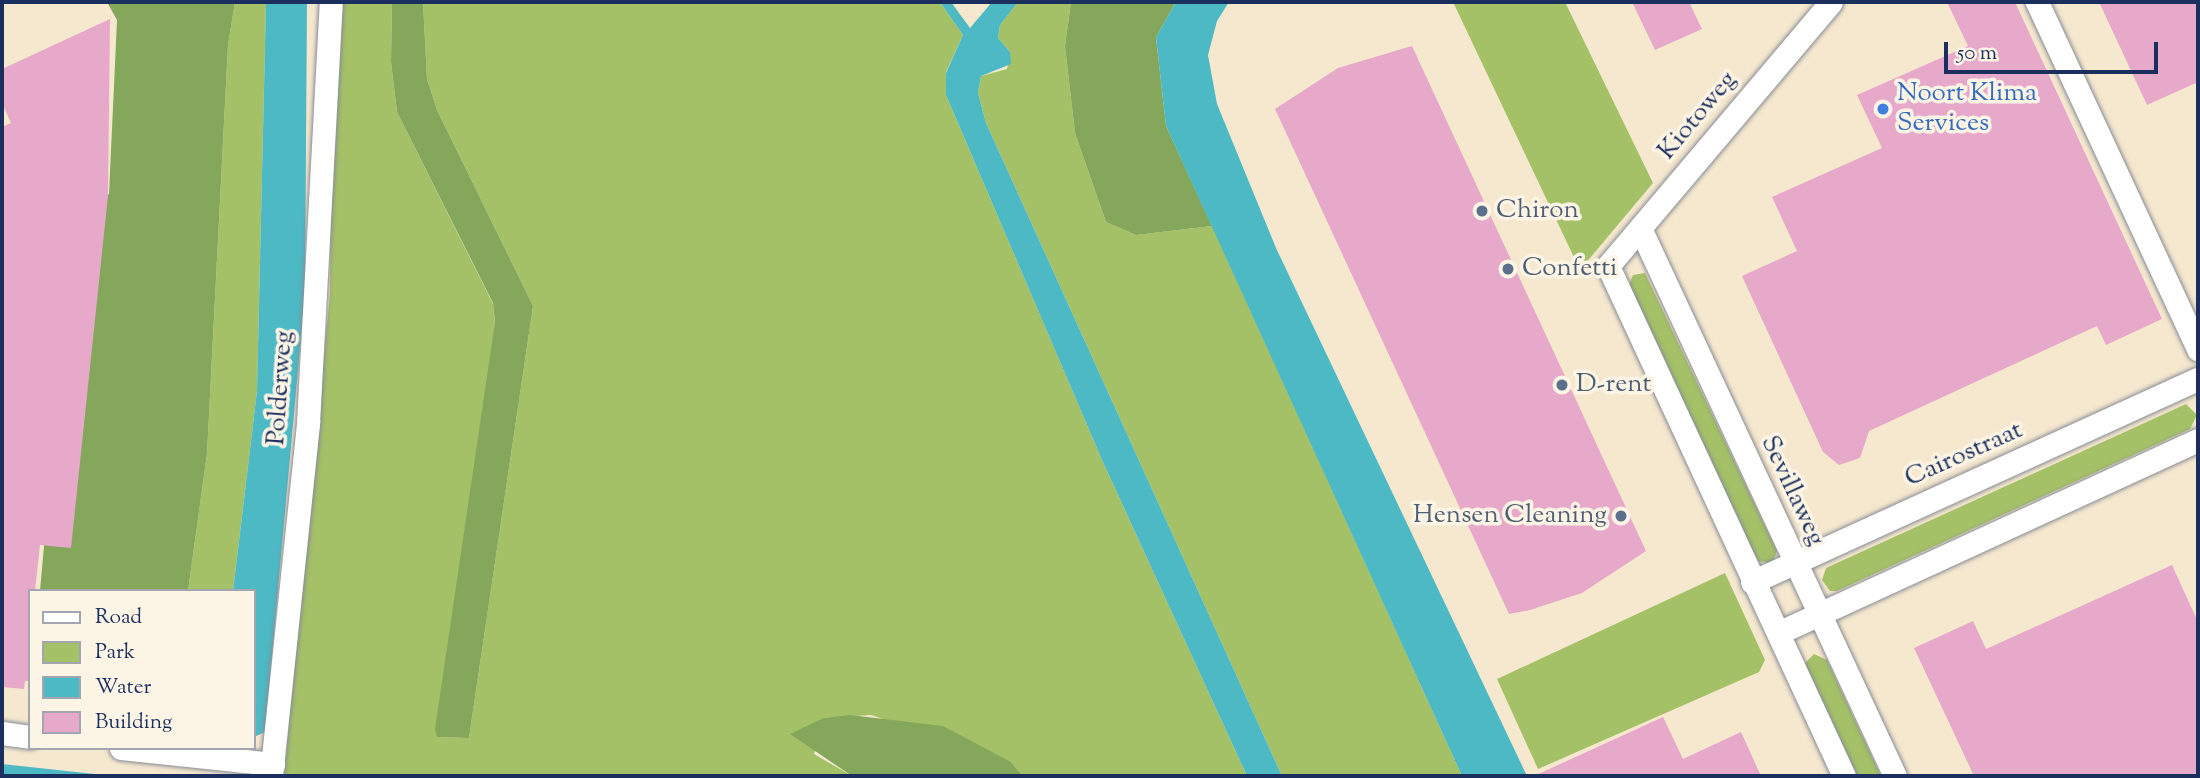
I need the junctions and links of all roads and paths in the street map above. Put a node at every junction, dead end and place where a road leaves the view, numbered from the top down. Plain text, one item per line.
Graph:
1 (331, 2) edge
2 (1830, 2) edge
3 (2037, 2) edge
4 (1640, 228) junction
5 (2198, 349) edge
6 (2198, 379) edge
7 (2198, 440) edge
8 (1794, 563) junction
9 (1752, 582) junction
10 (1819, 615) junction
11 (1778, 633) junction
12 (2, 733) edge
13 (28, 737) edge
14 (137, 750) edge
15 (266, 768) edge
16 (1844, 776) edge
17 (1895, 776) edge

1 - 15 street, Polderweg
2 - 4 street, Kiotoweg
3 - 5 street
4 - 8 street, Sevillaweg
4 - 9 street, Kiotoweg
6 - 8 street, Cairostraat
7 - 10 street
8 - 9 street, Cairostraat
8 - 10 street, Sevillaweg
9 - 11 street
10 - 11 street
10 - 17 street, Sevillaweg
11 - 16 street
12 - 13 street
14 - 15 street

